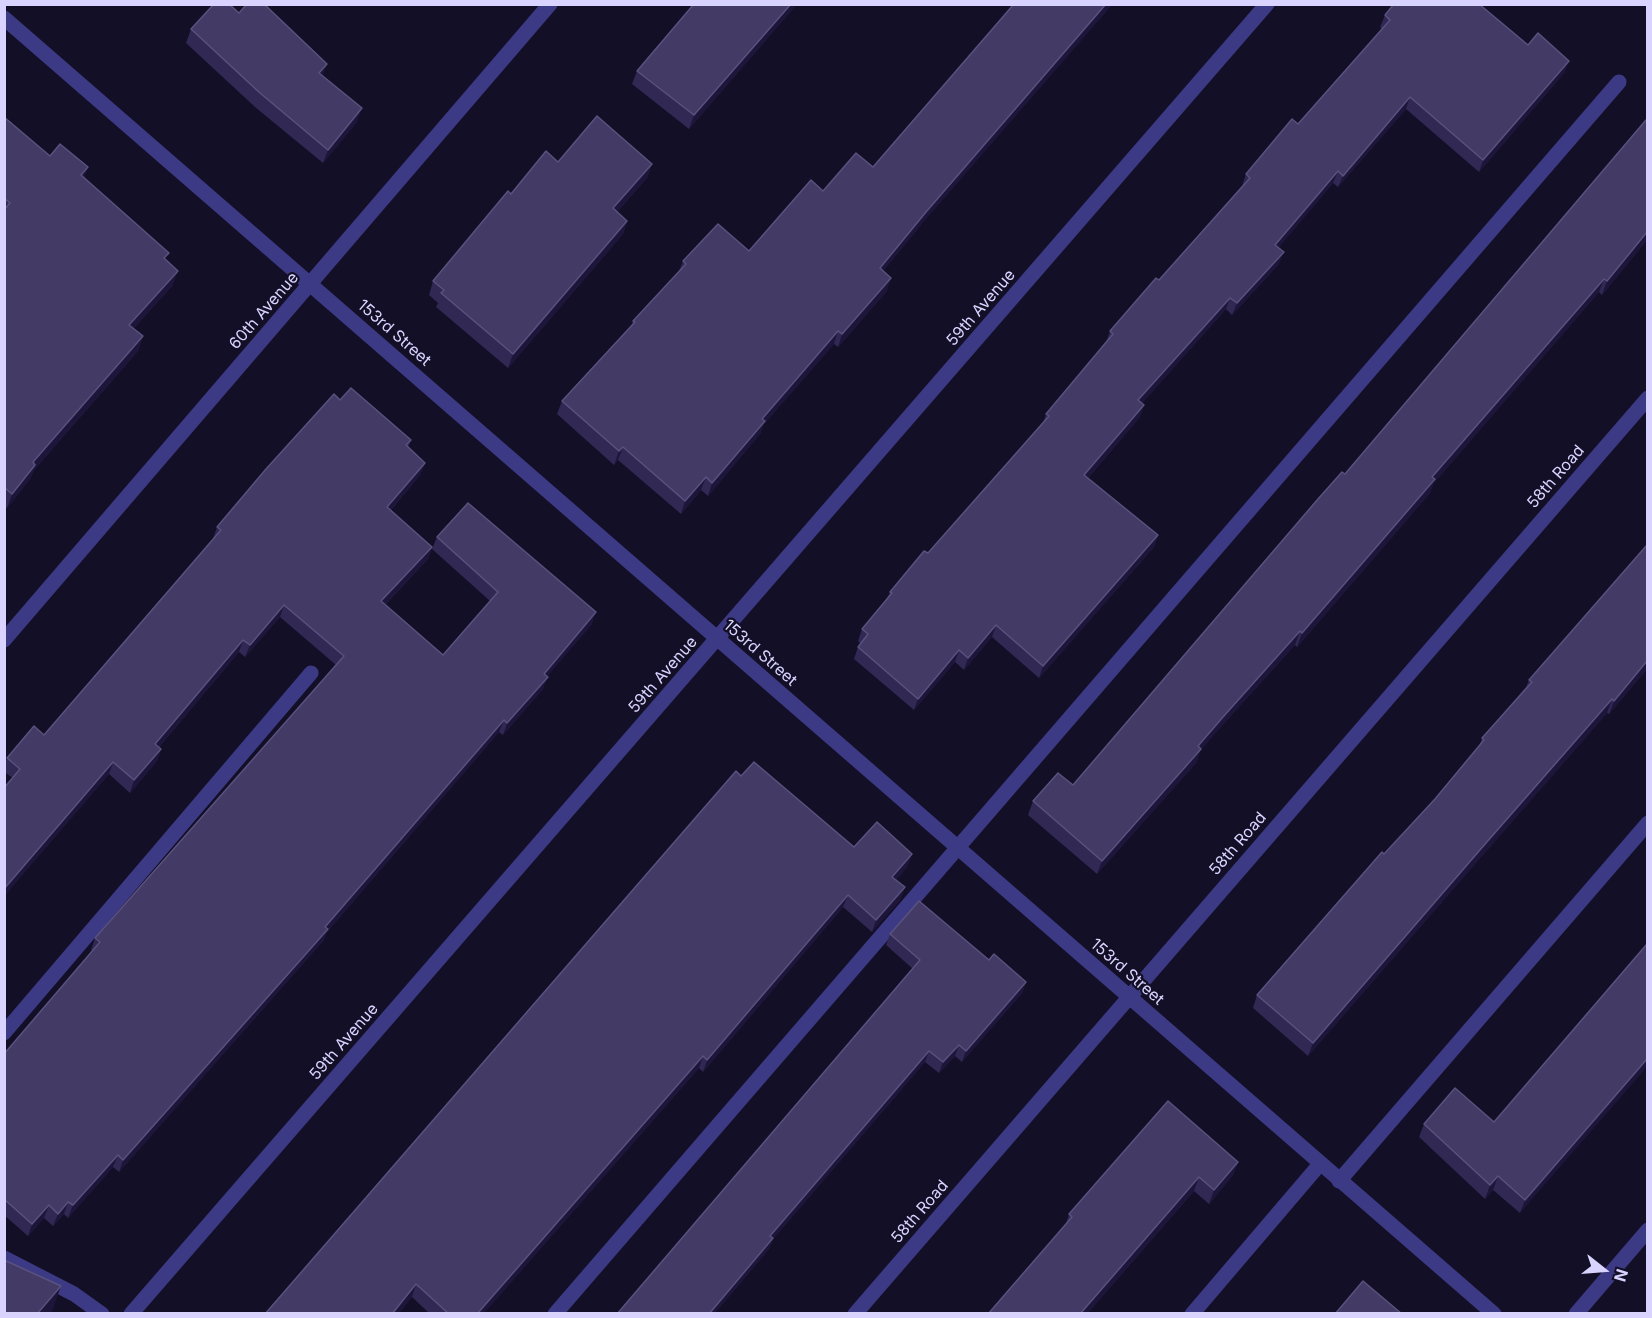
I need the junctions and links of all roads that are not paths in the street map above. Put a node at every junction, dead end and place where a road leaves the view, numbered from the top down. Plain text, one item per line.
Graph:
1 (550, 4) edge
2 (1267, 4) edge
3 (4, 18) edge
4 (1619, 82) dead end
5 (311, 284) junction
6 (1647, 398) edge
7 (4, 640) edge
8 (718, 640) junction
9 (311, 673) dead end
10 (1647, 823) edge
11 (956, 848) junction
12 (1129, 998) junction
13 (4, 1034) edge
14 (1320, 1164) junction
15 (1339, 1181) junction
16 (1647, 1230) edge
17 (4, 1258) edge
18 (102, 1314) edge
19 (131, 1314) edge
20 (555, 1314) edge
21 (855, 1314) edge
22 (1192, 1314) edge
23 (1494, 1314) edge
24 (1576, 1314) edge

1 - 5 street, 60th Avenue
2 - 8 street, 59th Avenue
3 - 5 street, 153rd Street
4 - 11 street
5 - 7 street, 60th Avenue
5 - 8 street, 153rd Street
6 - 12 street, 58th Road
8 - 11 street, 153rd Street
8 - 19 street, 59th Avenue
9 - 13 street
10 - 15 street
11 - 12 street, 153rd Street
11 - 20 street
12 - 14 street, 153rd Street
12 - 21 street, 58th Road
14 - 15 street, 153rd Street
14 - 22 street
15 - 23 street, 153rd Street
16 - 24 street
17 - 18 street

